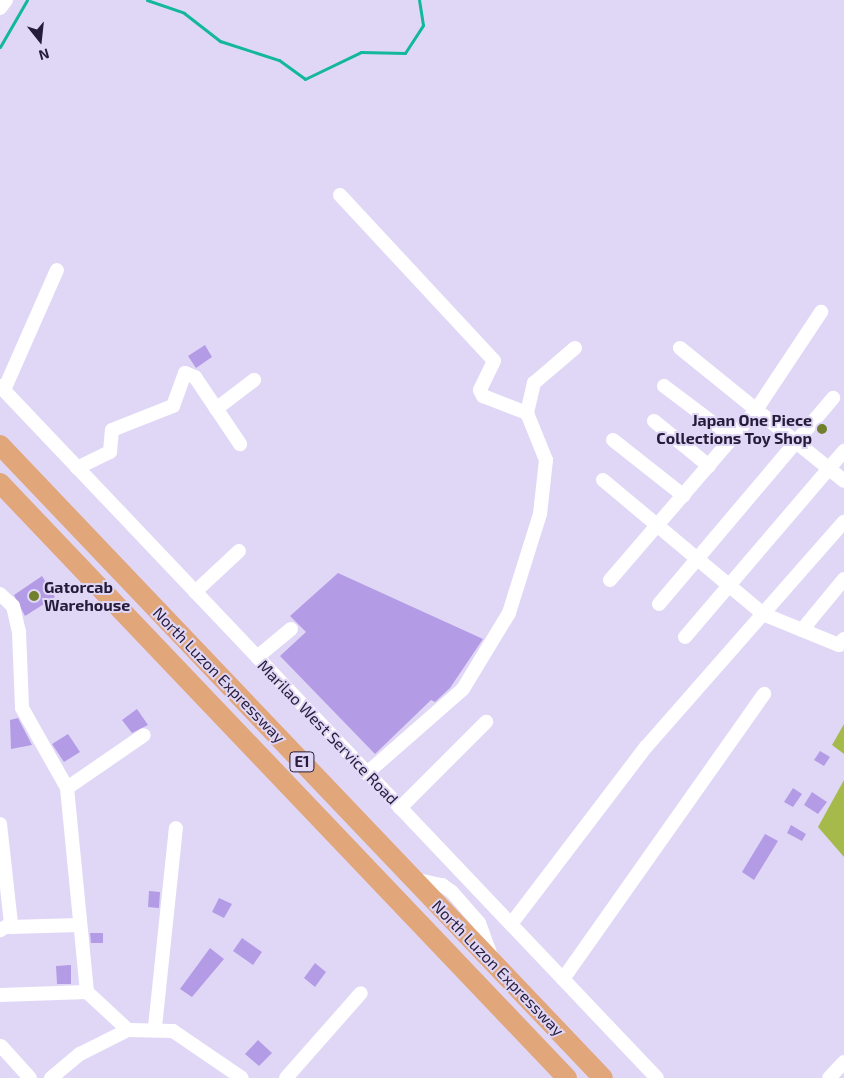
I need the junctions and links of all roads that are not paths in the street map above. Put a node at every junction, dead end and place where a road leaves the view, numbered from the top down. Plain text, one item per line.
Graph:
1 (6, 0) edge
2 (0, 8) edge
3 (340, 195) dead end
4 (57, 270) dead end
5 (821, 312) dead end
6 (575, 348) dead end
7 (680, 348) dead end
8 (254, 380) dead end
9 (664, 386) dead end
10 (2, 388) edge
11 (833, 398) dead end
12 (216, 409) junction
13 (756, 410) junction
14 (527, 414) junction
15 (654, 421) dead end
16 (733, 438) junction
17 (613, 440) dead end
18 (796, 442) junction
19 (240, 444) dead end
20 (0, 445) edge
21 (844, 451) edge
22 (709, 466) junction
23 (77, 468) junction
24 (829, 468) junction
25 (603, 480) dead end
26 (844, 481) edge
27 (0, 483) edge
28 (684, 496) junction
29 (844, 522) edge
30 (658, 526) junction
31 (239, 551) dead end
32 (696, 560) junction
33 (844, 579) edge
34 (610, 580) dead end
35 (728, 586) junction
36 (195, 592) junction
37 (0, 594) edge
38 (659, 604) dead end
39 (762, 614) junction
40 (290, 628) dead end
41 (802, 630) junction
42 (685, 637) dead end
43 (844, 639) edge
44 (257, 657) junction
45 (764, 694) dead end
46 (486, 722) dead end
47 (144, 735) dead end
48 (367, 773) junction
49 (67, 788) junction
50 (400, 808) junction
51 (0, 824) edge
52 (176, 828) dead end
53 (511, 924) junction
54 (79, 926) junction
55 (5, 928) edge
56 (563, 979) junction
57 (87, 992) junction
58 (361, 993) dead end
59 (0, 996) edge
60 (155, 1027) junction
61 (128, 1030) junction
62 (1, 1046) edge
63 (844, 1062) edge
64 (30, 1078) edge
65 (51, 1078) edge
66 (242, 1078) edge
67 (286, 1078) edge
68 (567, 1078) edge
69 (603, 1078) edge
70 (658, 1078) edge
71 (829, 1078) edge

1 - 2 street
3 - 14 street
4 - 10 street
5 - 13 street
6 - 14 street
7 - 13 street
8 - 12 street
9 - 16 street
10 - 23 street, Marilao West Service Road
11 - 18 street
12 - 19 street
12 - 23 street
13 - 16 street
13 - 18 street
14 - 48 street
15 - 22 street
16 - 22 street
17 - 28 street
18 - 24 street
18 - 32 street
20 - 69 highway, North Luzon Expressway / E1
21 - 24 street
22 - 28 street
23 - 36 street, Marilao West Service Road
24 - 26 street
24 - 35 street
25 - 30 street
27 - 68 highway, North Luzon Expressway / E1
28 - 30 street
29 - 39 street
30 - 32 street
30 - 34 street
31 - 36 street
32 - 35 street
32 - 38 street
33 - 41 street
35 - 39 street
35 - 42 street
36 - 44 street, Marilao West Service Road
37 - 49 street
39 - 41 street
39 - 53 street
40 - 44 street
41 - 43 street
44 - 48 street, Marilao West Service Road
45 - 56 street
46 - 50 street
47 - 49 street
48 - 50 street, Marilao West Service Road
49 - 54 street
50 - 53 street, Marilao West Service Road
51 - 55 street
52 - 60 street
53 - 56 street, Marilao West Service Road
54 - 55 street
54 - 57 street
56 - 70 street, Marilao West Service Road
57 - 59 street
57 - 61 street
58 - 67 street
60 - 61 street
60 - 66 street
61 - 65 street
62 - 64 street
63 - 71 street

